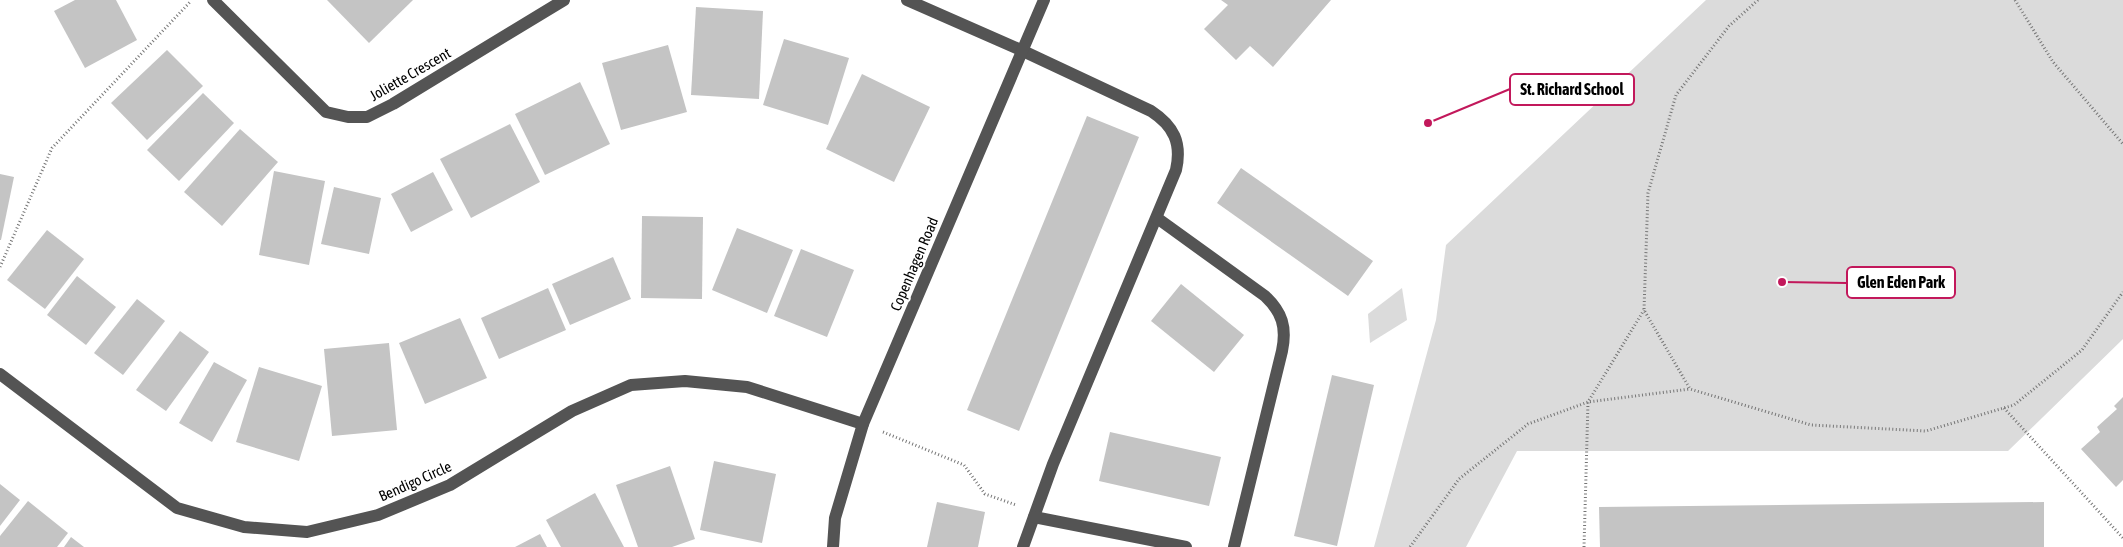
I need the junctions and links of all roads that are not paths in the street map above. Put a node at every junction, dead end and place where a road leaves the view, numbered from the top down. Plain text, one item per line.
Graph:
1 (213, 0) edge
2 (564, 0) edge
3 (907, 0) edge
4 (1044, 0) edge
5 (1023, 51) junction
6 (1157, 218) junction
7 (0, 374) edge
8 (863, 424) junction
9 (1034, 515) junction
10 (833, 547) edge
11 (1023, 547) edge
12 (1186, 547) edge
13 (1234, 547) edge

1 - 2 street, Joliette Crescent
3 - 5 street
4 - 5 street, Copenhagen Road
5 - 6 street
5 - 8 street, Copenhagen Road
6 - 9 street
6 - 13 street
7 - 8 street, Bendigo Circle
8 - 10 street, Copenhagen Road
9 - 11 street
9 - 12 street

